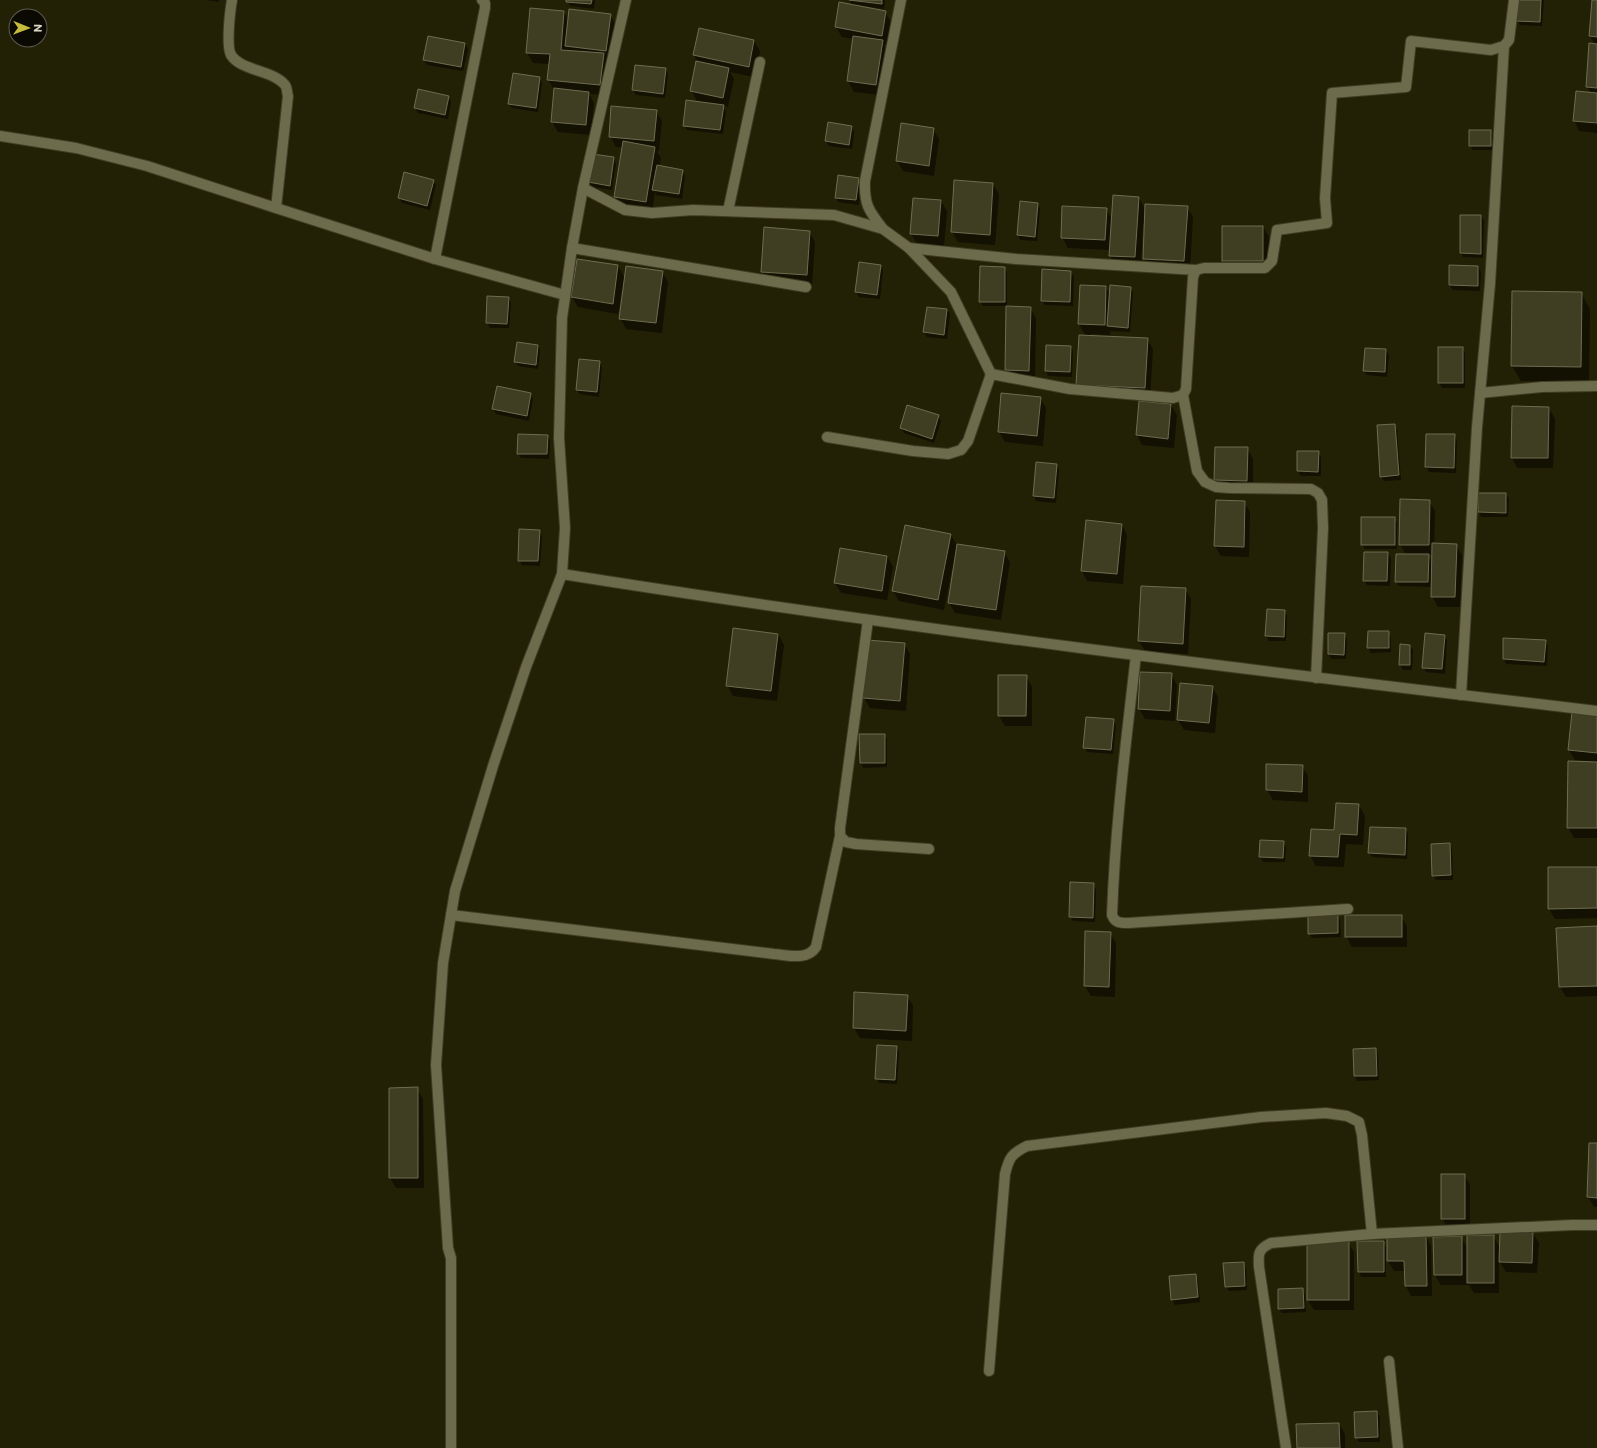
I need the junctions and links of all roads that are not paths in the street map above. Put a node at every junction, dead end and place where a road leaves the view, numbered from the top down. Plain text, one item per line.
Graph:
1 (232, 0) edge
2 (482, 0) edge
3 (626, 0) edge
4 (901, 0) edge
5 (1514, 0) edge
6 (1504, 46) junction
7 (760, 62) dead end
8 (0, 136) edge
9 (583, 188) junction
10 (276, 208) junction
11 (728, 211) junction
12 (883, 229) junction
13 (572, 248) junction
14 (909, 248) junction
15 (434, 259) junction
16 (1196, 270) junction
17 (806, 287) dead end
18 (565, 295) junction
19 (991, 374) junction
20 (1597, 386) edge
21 (1480, 393) junction
22 (1184, 396) junction
23 (827, 437) dead end
24 (562, 574) junction
25 (868, 620) junction
26 (1136, 655) junction
27 (1316, 678) junction
28 (1461, 695) junction
29 (1597, 711) edge
30 (840, 836) junction
31 (928, 849) dead end
32 (1348, 909) dead end
33 (451, 916) junction
34 (1597, 1225) edge
35 (1372, 1234) junction
36 (1388, 1361) dead end
37 (989, 1371) dead end
38 (450, 1448) edge
39 (1286, 1448) edge
40 (1398, 1448) edge

1 - 10 street
2 - 15 street
3 - 9 street
4 - 12 street
5 - 6 street
6 - 16 street
6 - 21 street
7 - 11 street
8 - 10 street
9 - 11 street
9 - 13 street
10 - 15 street
11 - 12 street
12 - 14 street
13 - 17 street
13 - 18 street
14 - 16 street
14 - 19 street
15 - 18 street
16 - 22 street
18 - 24 street
19 - 22 street
19 - 23 street
20 - 21 street
21 - 28 street
22 - 27 street
24 - 25 street
24 - 33 street
25 - 26 street
25 - 30 street
26 - 27 street
26 - 32 street
27 - 28 street
28 - 29 street
30 - 31 street
30 - 33 street
33 - 38 street
34 - 35 street
35 - 37 street
35 - 39 street
36 - 40 street

